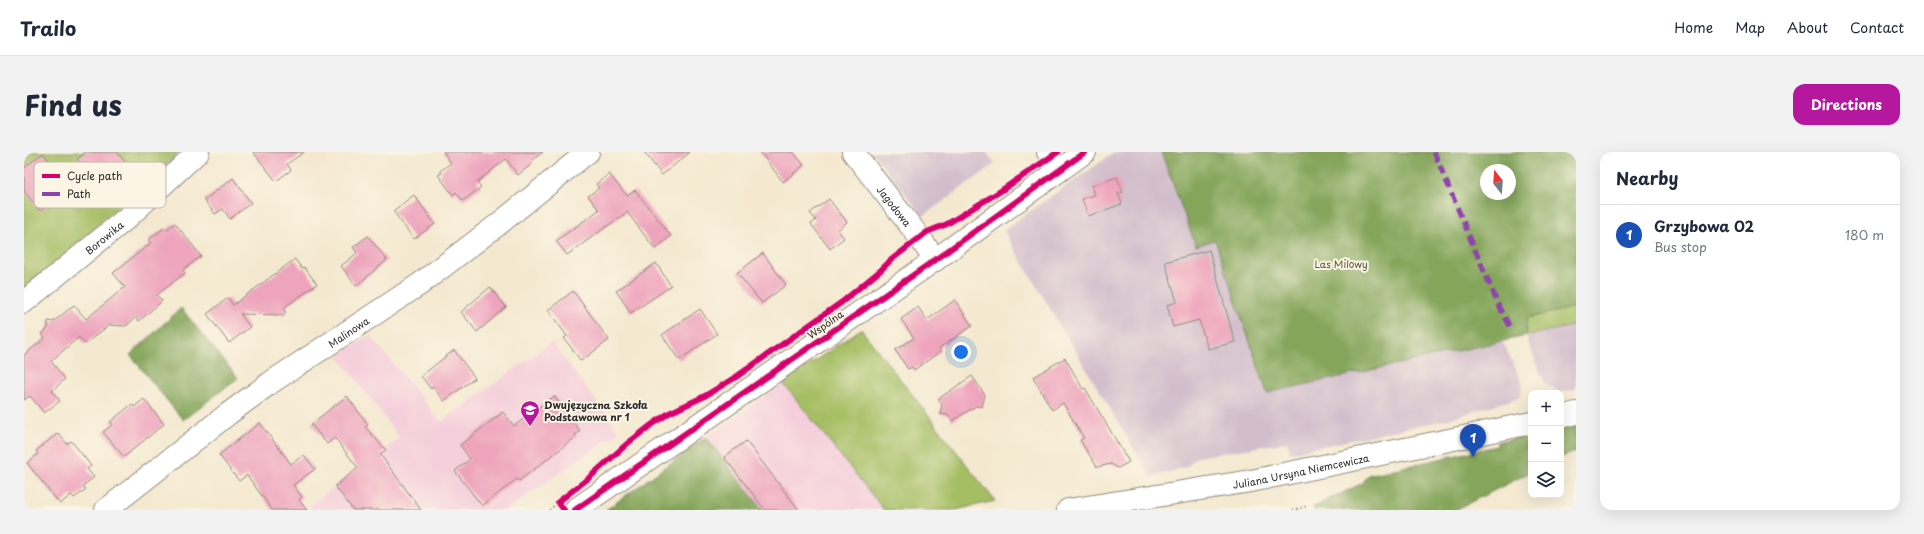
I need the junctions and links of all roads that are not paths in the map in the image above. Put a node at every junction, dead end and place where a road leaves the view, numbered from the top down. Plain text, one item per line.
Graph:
1 (198, 152) edge
2 (588, 152) edge
3 (853, 152) edge
4 (1048, 152) edge
5 (1069, 159) edge
6 (166, 182) edge
7 (138, 208) edge
8 (935, 260) junction
9 (24, 302) edge
10 (1576, 413) edge
11 (1564, 416) edge
12 (1528, 424) edge
13 (1160, 502) edge
14 (106, 510) edge
15 (575, 510) edge
16 (1068, 510) edge

1 - 6 street, Borowika
2 - 14 street, Malinowa
3 - 8 street, Jagodowa
4 - 5 street
5 - 8 street, Wspólna
7 - 9 street, Borowika
8 - 15 street, Wspólna
10 - 11 street
12 - 13 street, Juliana Ursyna Niemcewicza
13 - 16 street, Juliana Ursyna Niemcewicza

